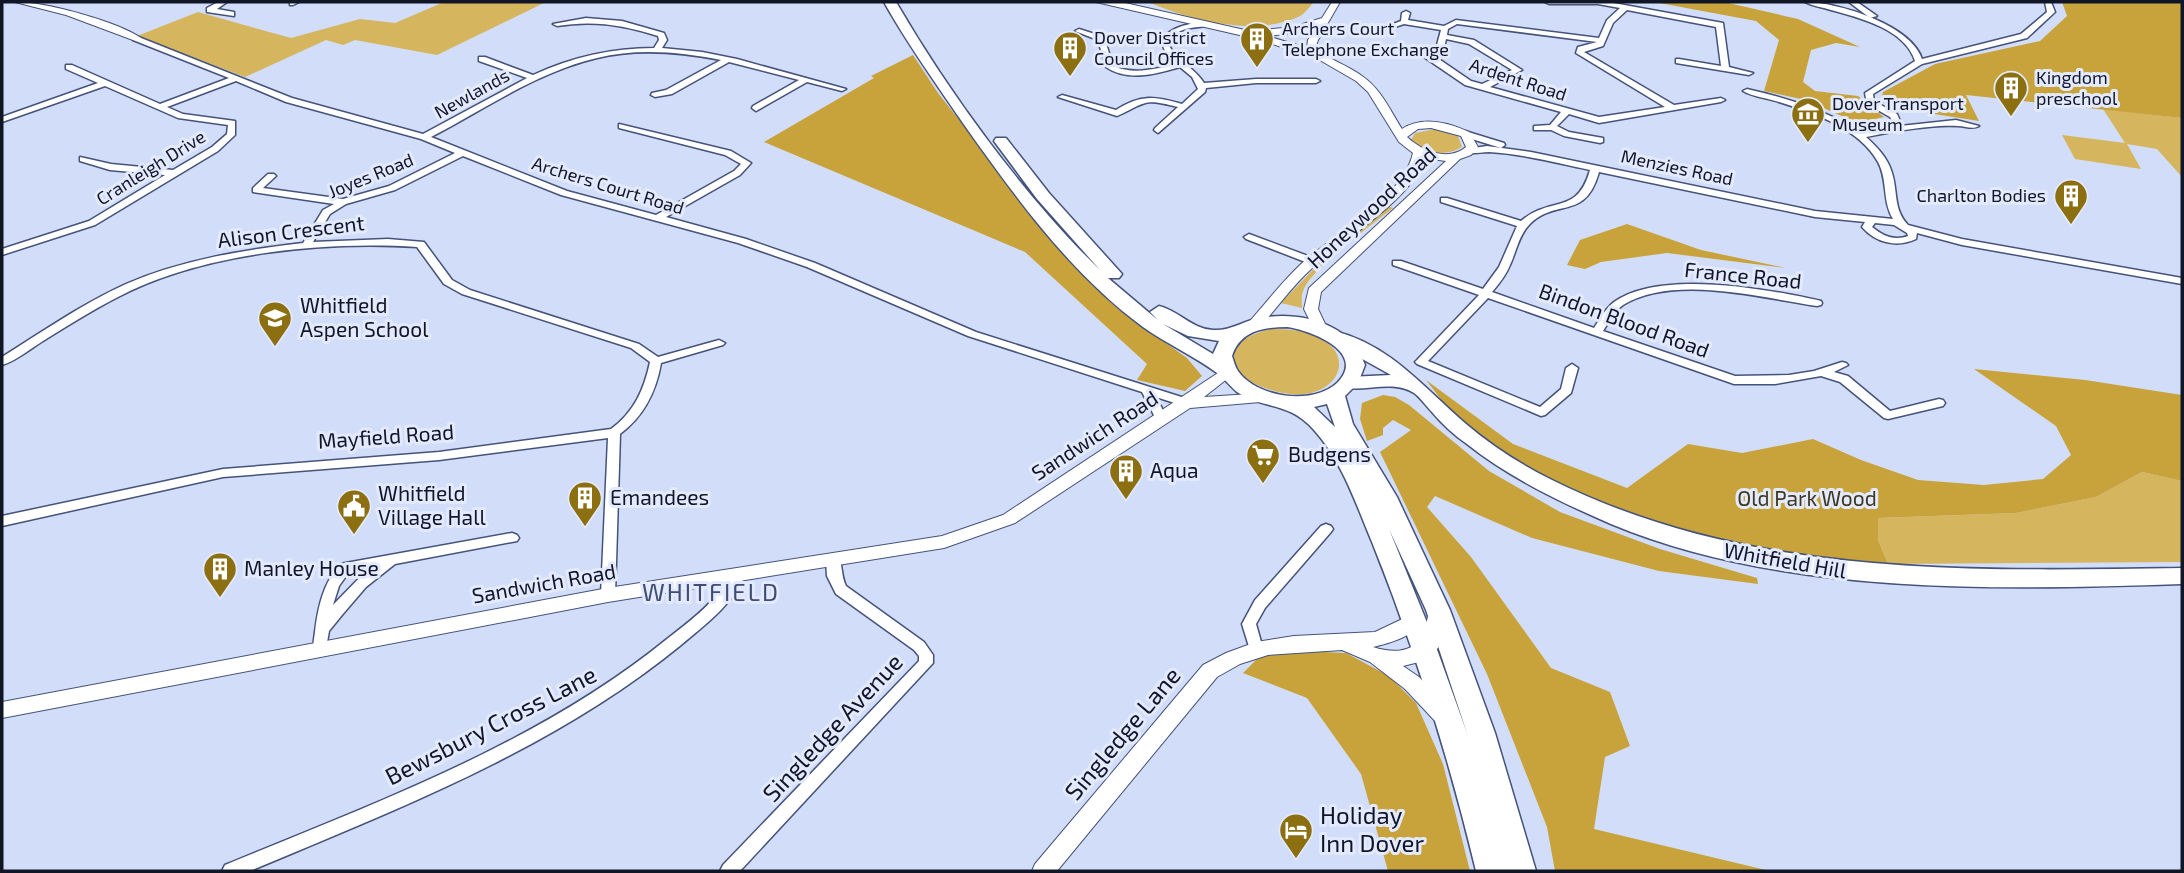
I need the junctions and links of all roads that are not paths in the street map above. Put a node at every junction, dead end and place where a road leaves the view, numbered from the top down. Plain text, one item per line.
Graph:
1 (20, 2) edge
2 (223, 2) edge
3 (890, 2) edge
4 (905, 2) edge
5 (1101, 2) edge
6 (1336, 2) edge
7 (1549, 2) edge
8 (1808, 2) edge
9 (1848, 2) edge
10 (1853, 2) edge
11 (2048, 2) edge
12 (1114, 3) edge
13 (1835, 7) junction
14 (1626, 12) junction
15 (1406, 13) dead end
16 (230, 14) dead end
17 (1171, 17) junction
18 (1324, 20) junction
19 (1404, 22) junction
20 (557, 24) dead end
21 (1204, 24) junction
22 (1883, 24) junction
23 (1392, 26) dead end
24 (1445, 27) junction
25 (1175, 30) junction
26 (1079, 31) dead end
27 (1237, 32) junction
28 (1445, 37) junction
29 (136, 38) joint
30 (1901, 39) junction
31 (1601, 40) junction
32 (658, 48) junction
33 (1317, 54) junction
34 (1951, 54) junction
35 (482, 59) dead end
36 (727, 60) junction
37 (1676, 61) dead end
38 (1919, 62) junction
39 (1183, 64) junction
40 (69, 67) dead end
41 (1725, 67) junction
42 (1749, 73) dead end
43 (534, 78) junction
44 (235, 79) junction
45 (804, 80) junction
46 (1316, 81) dead end
47 (107, 82) junction
48 (1203, 86) junction
49 (1480, 88) junction
50 (842, 89) dead end
51 (1747, 91) dead end
52 (655, 95) dead end
53 (1062, 97) dead end
54 (1721, 100) dead end
55 (1383, 103) junction
56 (1182, 106) junction
57 (158, 107) junction
58 (1671, 107) junction
59 (756, 108) dead end
60 (1566, 112) junction
61 (2, 120) edge
62 (1430, 125) junction
63 (622, 126) dead end
64 (1975, 126) dead end
65 (1552, 127) junction
66 (1537, 128) dead end
67 (1894, 129) junction
68 (1158, 130) dead end
69 (1465, 134) junction
70 (1401, 136) junction
71 (1858, 136) junction
72 (424, 137) junction
73 (1600, 140) dead end
74 (463, 152) junction
75 (1419, 153) junction
76 (1463, 154) junction
77 (1531, 155) junction
78 (83, 159) dead end
79 (1595, 169) junction
80 (174, 173) junction
81 (271, 176) dead end
82 (1444, 200) dead end
83 (343, 202) junction
84 (1889, 206) junction
85 (1815, 214) junction
86 (658, 218) junction
87 (1874, 220) junction
88 (1523, 225) junction
89 (1905, 226) junction
90 (1872, 233) junction
91 (1249, 237) dead end
92 (1906, 241) junction
93 (1962, 242) junction
94 (306, 246) junction
95 (2, 251) edge
96 (1312, 261) junction
97 (1397, 263) dead end
98 (2182, 281) edge
99 (1487, 292) junction
100 (1818, 303) dead end
101 (1254, 325) junction
102 (1175, 332) junction
103 (1327, 332) junction
104 (1596, 332) junction
105 (1234, 334) junction
106 (719, 343) dead end
107 (656, 361) junction
108 (2, 362) edge
109 (1842, 365) dead end
110 (1572, 368) dead end
111 (1226, 370) junction
112 (1824, 373) junction
113 (1146, 389) junction
114 (1341, 389) junction
115 (1270, 398) junction
116 (1429, 399) junction
117 (1291, 402) junction
118 (1187, 403) junction
119 (1939, 403) dead end
120 (1161, 418) junction
121 (614, 433) junction
122 (2, 521) edge
123 (1326, 529) dead end
124 (512, 538) dead end
125 (398, 557) junction
126 (833, 560) junction
127 (738, 575) junction
128 (2182, 576) edge
129 (608, 595) junction
130 (1427, 615) junction
131 (322, 630) junction
132 (1349, 645) junction
133 (1256, 649) junction
134 (1426, 649) junction
135 (320, 650) junction
136 (1378, 658) junction
137 (2, 710) edge
138 (1452, 728) junction
139 (231, 871) edge
140 (729, 871) edge
141 (1043, 871) edge
142 (1491, 871) edge
143 (1521, 871) edge

1 - 29 street, Archers Court Road
2 - 16 street
3 - 102 highway
4 - 102 highway
5 - 12 street
6 - 18 street
7 - 14 street
8 - 13 street
9 - 13 street
10 - 22 street
11 - 34 street
12 - 17 street
13 - 22 street
14 - 31 street
14 - 41 street
15 - 19 street
17 - 21 street
17 - 25 street
18 - 27 street
18 - 33 street
19 - 23 street
19 - 24 street, Ardent Road
20 - 32 street
21 - 25 street
21 - 27 street
22 - 30 street
24 - 28 street
24 - 31 street, Ardent Road
25 - 39 street
26 - 39 street
27 - 33 street
28 - 49 street, Ardent Road
28 - 49 street
29 - 44 street, Archers Court Road
30 - 34 street
30 - 38 street
31 - 58 street
32 - 36 street, Newlands
32 - 43 street, Newlands
33 - 55 street
34 - 38 street
35 - 43 street, Newlands
36 - 45 street, Newlands
36 - 52 street
37 - 41 street
38 - 67 street
39 - 48 street
40 - 47 street, Cranleigh Drive
41 - 42 street
43 - 72 street, Newlands
44 - 57 street, Cranleigh Drive
44 - 72 street, Archers Court Road
45 - 50 street, Newlands
45 - 59 street
46 - 48 street
47 - 57 street, Cranleigh Drive
47 - 61 street
48 - 56 street
49 - 60 street, Ardent Road
51 - 71 street
53 - 56 street
54 - 58 street, Ardent Road
55 - 62 street
55 - 70 street
56 - 68 street
57 - 80 street, Cranleigh Drive
58 - 60 street, Ardent Road
60 - 65 street
62 - 69 street
62 - 70 street
63 - 86 street
64 - 67 street
65 - 66 street
65 - 73 street
67 - 71 street
69 - 76 street
69 - 77 street, Menzies Road
70 - 75 street
71 - 84 street
72 - 74 street, Archers Court Road
74 - 83 street, Joyes Road
74 - 86 street, Archers Court Road
75 - 76 street
75 - 96 street, Honeywood Road
76 - 77 street, Menzies Road
76 - 103 street, Honeywood Road
77 - 79 street, Menzies Road
78 - 80 street
79 - 85 street, Menzies Road
79 - 88 street
80 - 95 street, Cranleigh Drive
81 - 83 street
82 - 88 street
83 - 94 street, Joyes Road
84 - 87 street
84 - 89 street
85 - 87 street, Menzies Road
85 - 90 street, Menzies Road
86 - 113 street, Archers Court Road
87 - 89 street, Menzies Road
87 - 90 street
88 - 99 street
89 - 92 street
89 - 93 street
90 - 92 street, Menzies Road
91 - 96 street
92 - 93 street
93 - 98 street
94 - 107 street, Alison Crescent
94 - 108 street, Alison Crescent
96 - 101 street, Honeywood Road
97 - 99 street, Bindon Blood Road
99 - 104 street, Bindon Blood Road
99 - 110 street
100 - 104 street, France Road
101 - 103 highway
101 - 105 highway
102 - 105 highway
102 - 111 highway
103 - 114 highway
103 - 116 main road, Whitfield Hill
104 - 112 street, Bindon Blood Road
105 - 111 highway
106 - 107 street
107 - 121 street
109 - 112 street, Bindon Blood Road
111 - 115 highway
111 - 118 street, Sandwich Road
112 - 119 street
113 - 118 street, Archers Court Road
113 - 120 street
114 - 116 main road, Whitfield Hill
114 - 117 highway
114 - 130 highway
115 - 117 highway
115 - 118 street, Sandwich Road
116 - 128 main road, Whitfield Hill
117 - 130 highway
118 - 120 street, Sandwich Road
120 - 126 street, Sandwich Road
121 - 122 street, Mayfield Road
121 - 129 street
123 - 133 street
124 - 125 street
125 - 131 street
125 - 131 street
126 - 127 street, Sandwich Road
126 - 140 street, Singledge Avenue
127 - 129 street, Sandwich Road
127 - 139 street, Bewsbury Cross Lane
129 - 135 street, Sandwich Road
130 - 132 street, Singledge Lane
130 - 134 highway
130 - 143 highway
131 - 135 street
132 - 133 street, Singledge Lane
132 - 136 street, Singledge Lane
133 - 141 street, Singledge Lane
134 - 136 street, Singledge Lane
134 - 138 highway
135 - 137 street, Sandwich Road
136 - 138 street, Singledge Lane
138 - 142 highway

